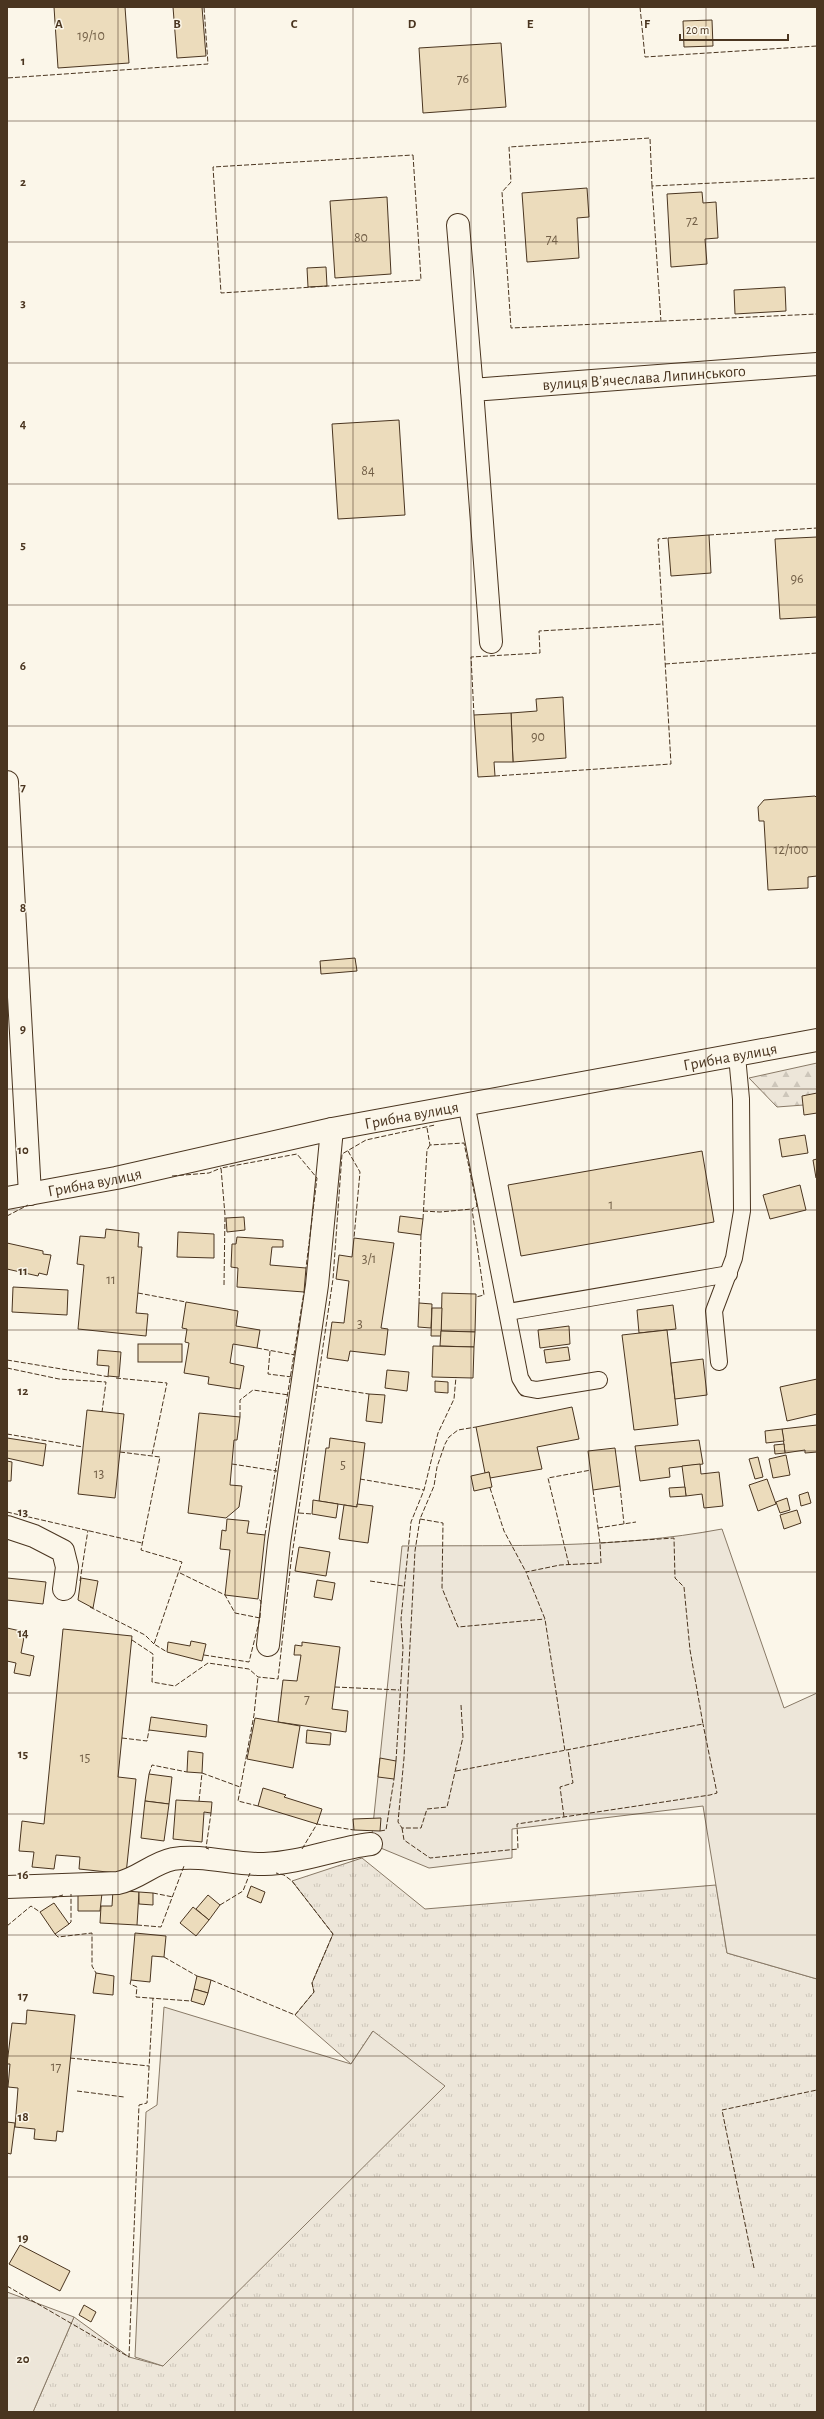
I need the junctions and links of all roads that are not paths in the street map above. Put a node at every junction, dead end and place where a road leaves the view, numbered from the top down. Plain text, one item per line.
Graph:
1 (458, 225) dead end
2 (817, 364) edge
3 (472, 390) junction
4 (491, 642) dead end
5 (7, 782) edge
6 (817, 1040) edge
7 (737, 1056) junction
8 (466, 1103) junction
9 (332, 1129) junction
10 (30, 1194) junction
11 (7, 1198) edge
12 (729, 1274) junction
13 (508, 1312) junction
14 (719, 1362) dead end
15 (599, 1380) dead end
16 (7, 1527) edge
17 (64, 1589) dead end
18 (268, 1645) dead end
19 (371, 1844) dead end
20 (7, 1887) edge

1 - 3 street
2 - 3 street, вулиця Вʼячеслава Липинського
3 - 4 street
5 - 10 street
6 - 7 street, Грибна вулиця
7 - 8 street, Грибна вулиця
7 - 12 lane
8 - 9 street, Грибна вулиця
8 - 13 lane
9 - 10 street, Грибна вулиця
9 - 18 street
10 - 11 street, Грибна вулиця
12 - 13 lane
12 - 14 lane
13 - 15 lane
16 - 17 street
19 - 20 street

